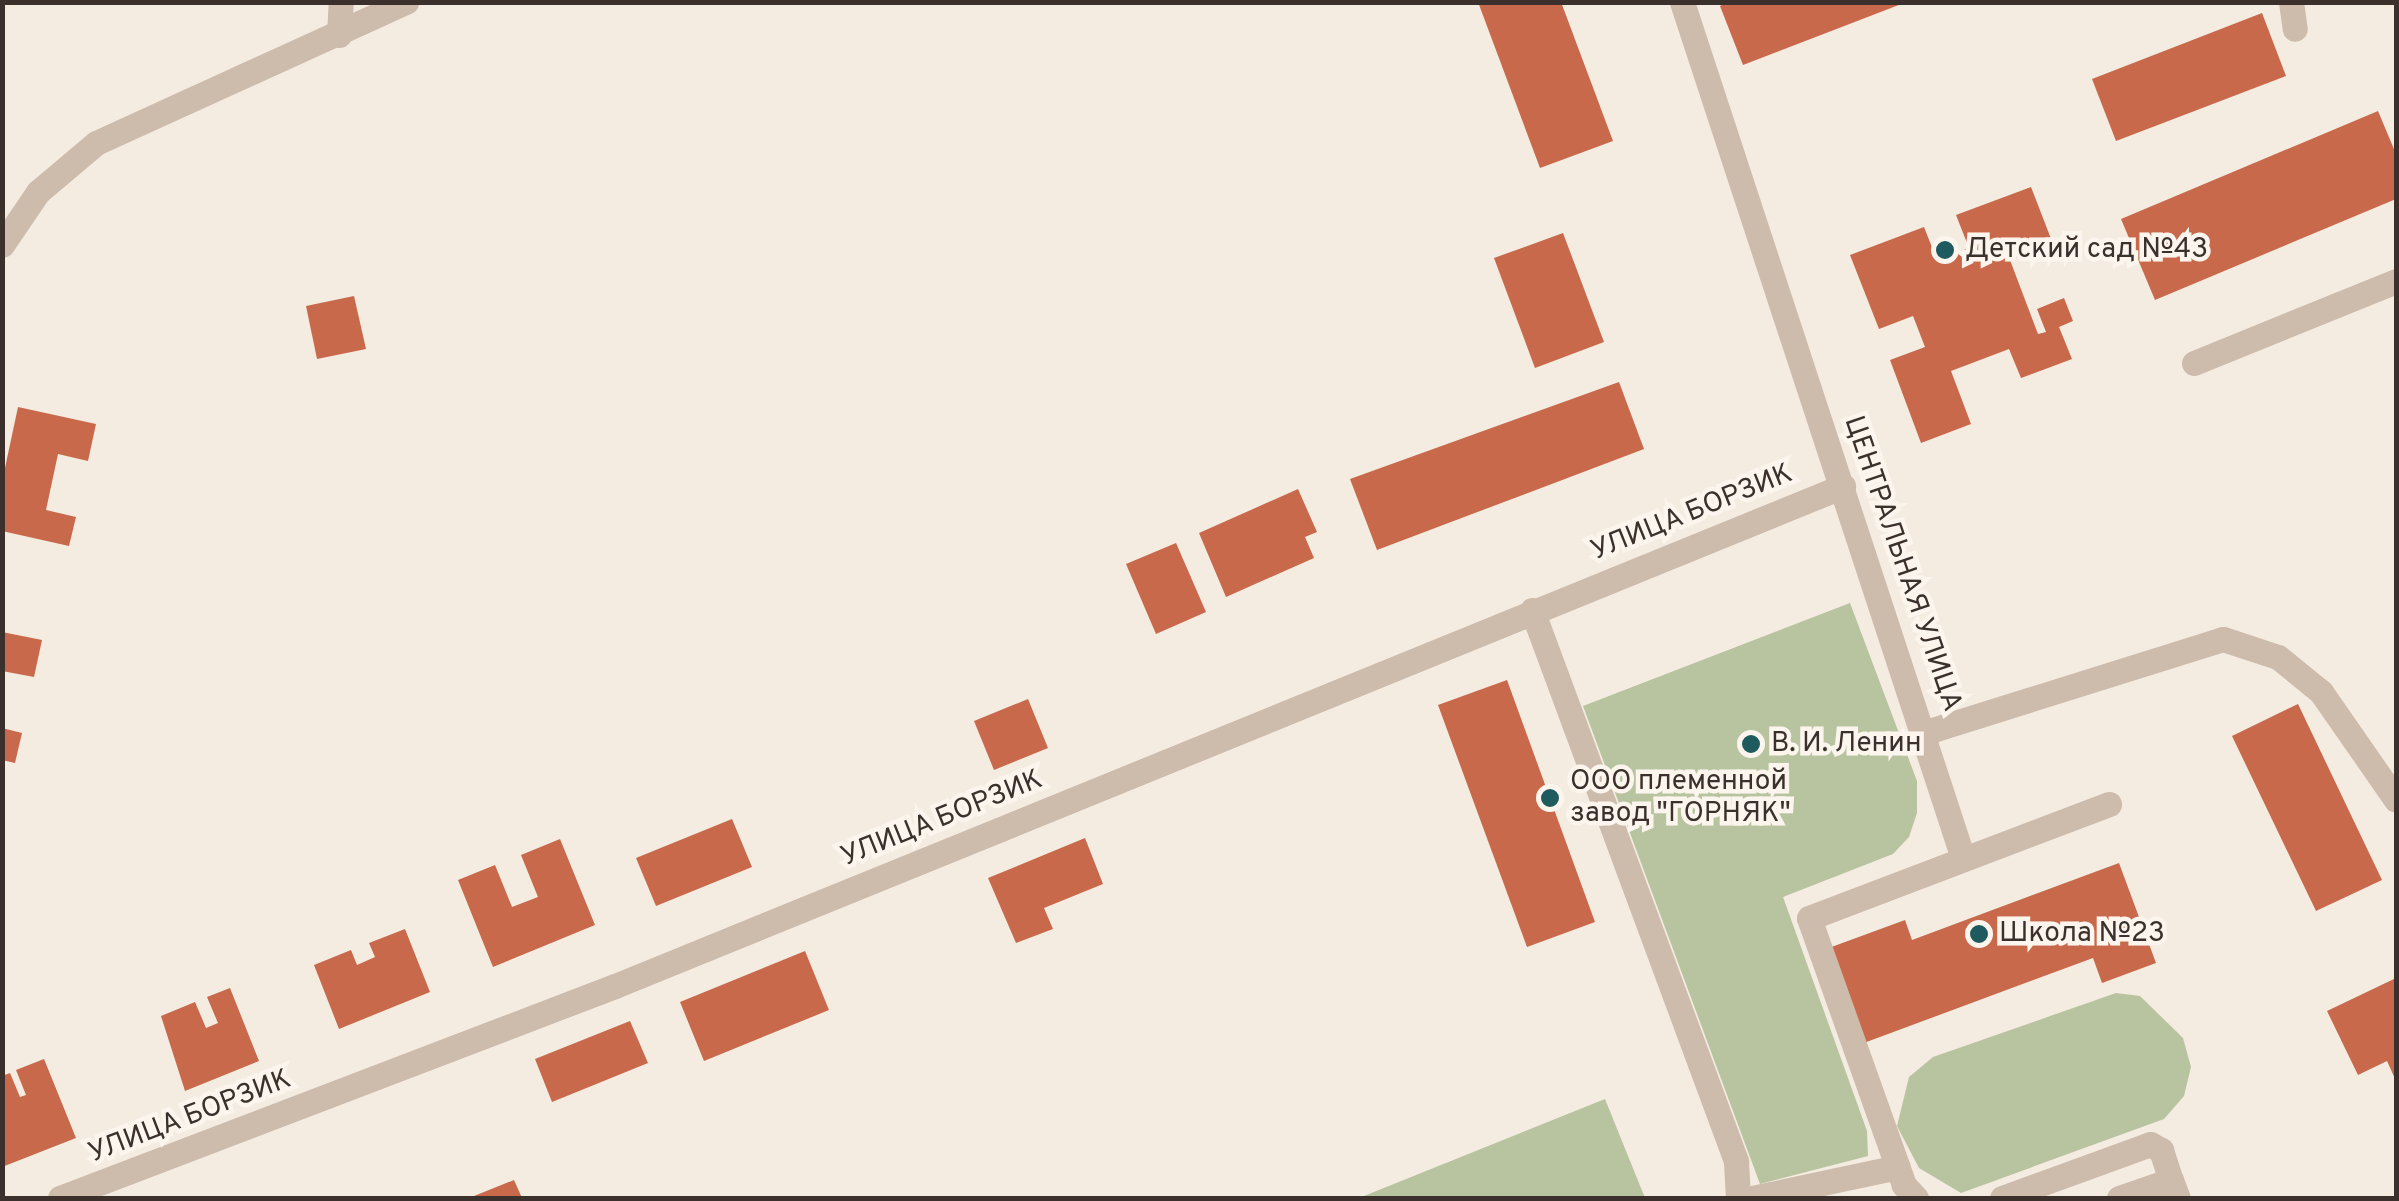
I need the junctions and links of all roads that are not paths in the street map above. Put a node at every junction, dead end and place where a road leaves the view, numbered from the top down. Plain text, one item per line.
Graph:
1 (341, 2) edge
2 (406, 2) edge
3 (1682, 2) edge
4 (2291, 2) edge
5 (2296, 29) dead end
6 (339, 34) junction
7 (2, 245) edge
8 (2396, 281) edge
9 (2194, 363) dead end
10 (1843, 486) junction
11 (1532, 610) junction
12 (1924, 733) junction
13 (2396, 800) edge
14 (2109, 804) dead end
15 (1963, 858) junction
16 (1898, 1167) junction
17 (2175, 1189) edge
18 (60, 1198) edge
19 (1738, 1198) edge
20 (1752, 1198) edge
21 (1916, 1198) edge
22 (2002, 1198) edge
23 (2120, 1198) edge

1 - 6 street
2 - 6 street
3 - 10 street, ЦЕНТРАЛЬНАЯ УЛИЦА
4 - 5 street
6 - 7 street
8 - 9 street
10 - 11 street, УЛИЦА БОРЗИК
10 - 12 street, ЦЕНТРАЛЬНАЯ УЛИЦА
11 - 18 street, УЛИЦА БОРЗИК
11 - 19 street
12 - 13 street, ЦЕНТРАЛЬНАЯ УЛИЦА
12 - 15 street
14 - 15 street
15 - 16 street
16 - 20 street
16 - 21 street
17 - 22 street
17 - 23 street

